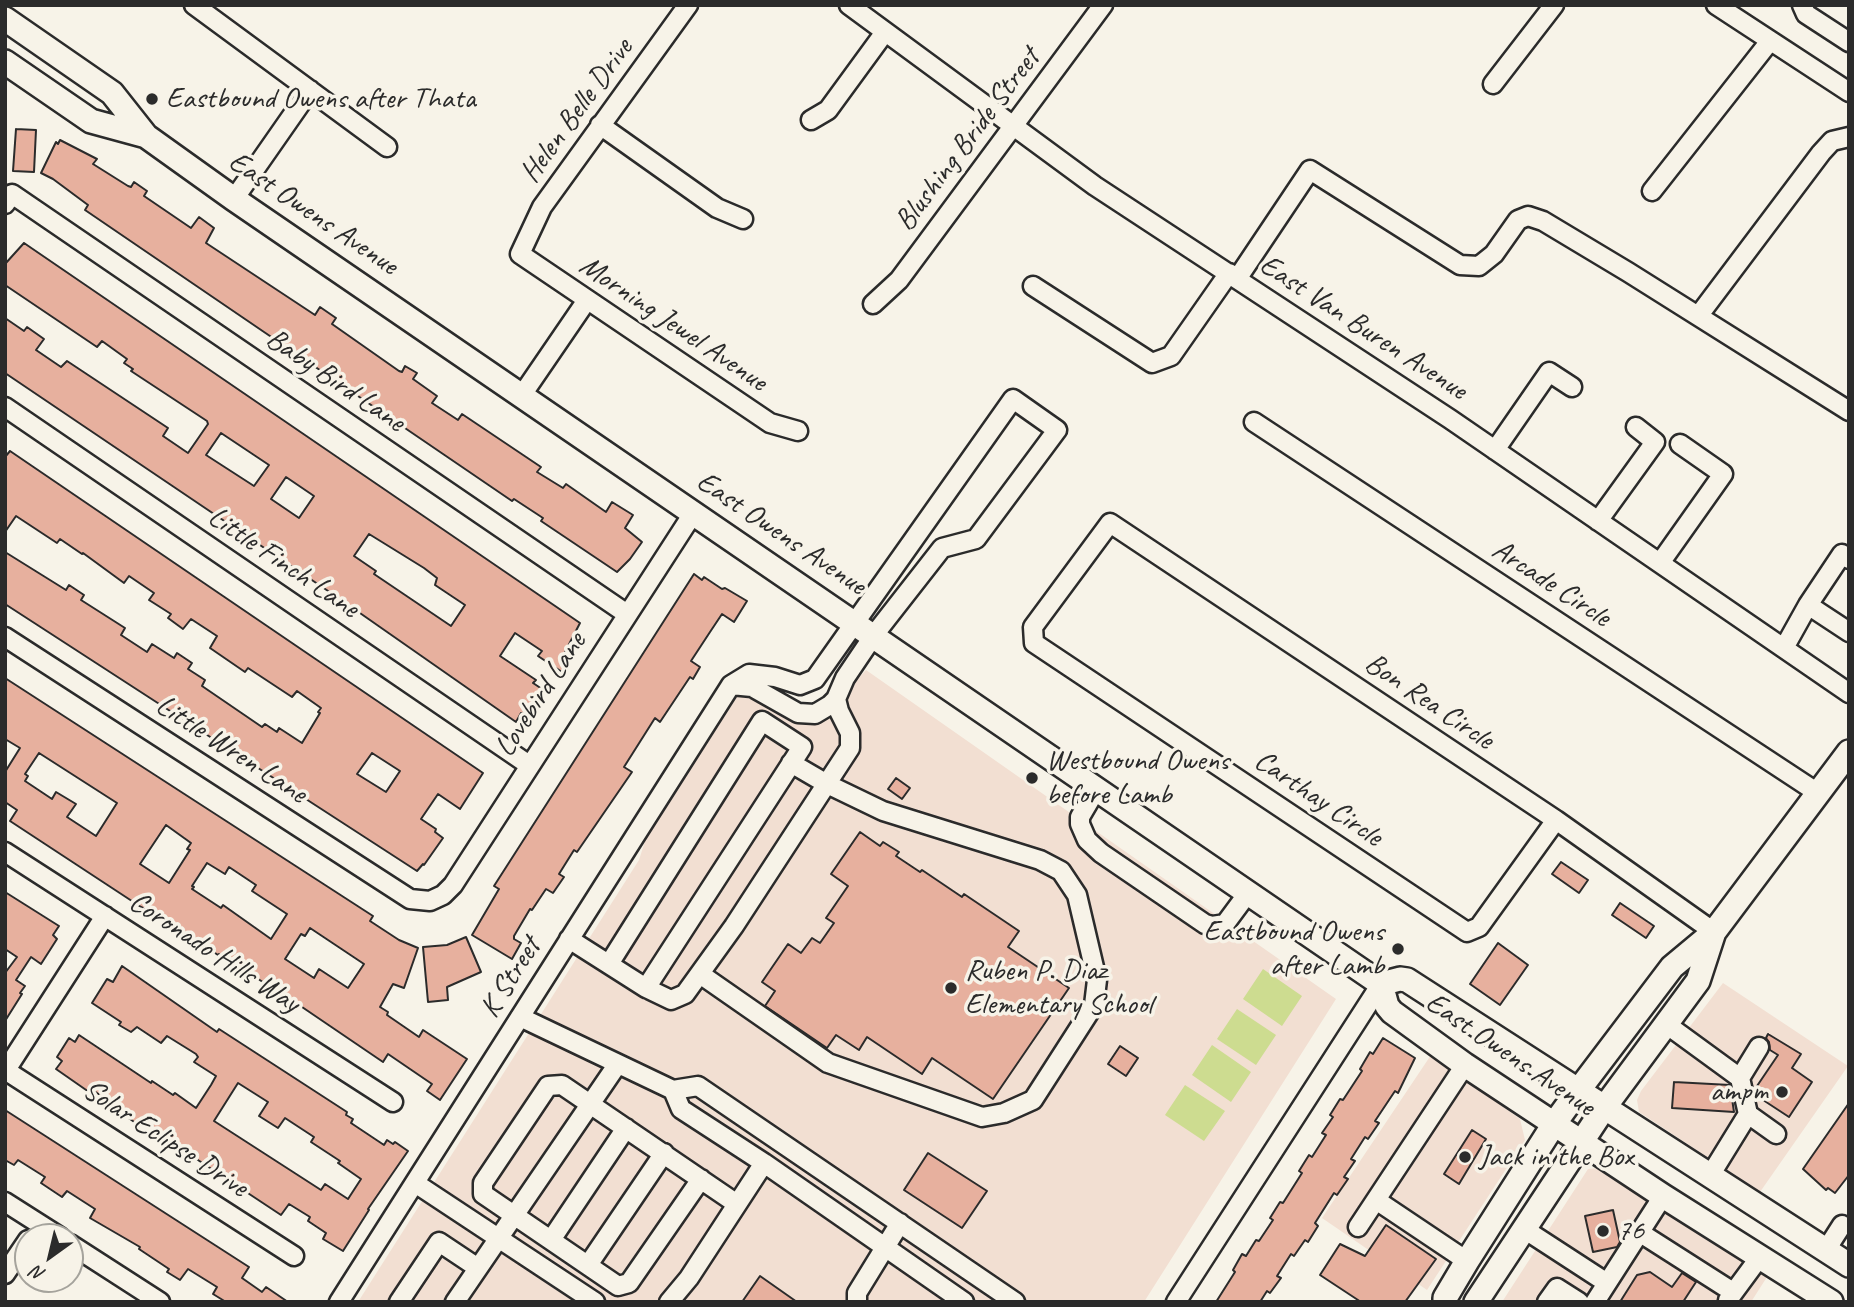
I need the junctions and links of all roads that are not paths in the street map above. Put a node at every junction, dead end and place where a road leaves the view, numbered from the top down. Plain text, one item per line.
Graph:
1 (194, 5) edge
2 (688, 5) edge
3 (849, 5) edge
4 (1103, 5) edge
5 (1553, 5) edge
6 (1716, 5) edge
7 (1802, 5) edge
8 (5, 19) edge
9 (885, 32) junction
10 (1770, 41) junction
11 (1849, 42) edge
12 (5, 62) edge
13 (1493, 84) dead end
14 (310, 90) junction
15 (1849, 92) edge
16 (811, 120) dead end
17 (600, 125) junction
18 (1013, 126) junction
19 (146, 136) junction
20 (1849, 137) edge
21 (387, 147) dead end
22 (1652, 191) dead end
23 (8, 199) edge
24 (234, 199) junction
25 (743, 219) dead end
26 (520, 254) joint
27 (1233, 276) junction
28 (1033, 286) dead end
29 (587, 300) junction
30 (873, 304) dead end
31 (1699, 316) junction
32 (1572, 387) dead end
33 (522, 396) junction
34 (5, 407) edge
35 (1849, 411) edge
36 (1254, 422) dead end
37 (1636, 427) dead end
38 (798, 431) dead end
39 (1680, 444) dead end
40 (1495, 450) junction
41 (694, 512) junction
42 (1598, 521) junction
43 (1110, 523) joint
44 (1849, 559) edge
45 (1660, 563) junction
46 (1808, 605) junction
47 (627, 614) junction
48 (854, 622) junction
49 (1849, 632) edge
50 (874, 635) junction
51 (5, 637) edge
52 (1784, 648) junction
53 (731, 685) junction
54 (1849, 693) edge
55 (836, 699) junction
56 (1849, 752) edge
57 (791, 763) junction
58 (529, 765) junction
59 (827, 784) junction
60 (1097, 789) junction
61 (1818, 793) junction
62 (1556, 820) junction
63 (5, 852) edge
64 (1248, 892) junction
65 (430, 901) joint
66 (106, 916) junction
67 (1714, 932) junction
68 (569, 939) junction
69 (609, 964) junction
70 (699, 974) junction
71 (1381, 984) junction
72 (646, 988) junction
73 (520, 1017) junction
74 (1666, 1024) junction
75 (1759, 1047) dead end
76 (617, 1065) junction
77 (1465, 1065) junction
78 (6, 1070) edge
79 (1740, 1078) junction
80 (673, 1090) junction
81 (1578, 1091) junction
82 (393, 1102) dead end
83 (590, 1104) junction
84 (1604, 1108) junction
85 (1748, 1115) junction
86 (1555, 1124) junction
87 (626, 1128) junction
88 (1776, 1134) dead end
89 (1581, 1142) junction
90 (663, 1153) junction
91 (764, 1163) junction
92 (1711, 1174) junction
93 (701, 1179) junction
94 (415, 1183) junction
95 (1663, 1196) junction
96 (1376, 1200) junction
97 (5, 1202) edge
98 (737, 1203) junction
99 (514, 1215) junction
100 (23, 1223) edge
101 (900, 1223) junction
102 (1842, 1225) dead end
103 (1358, 1227) dead end
104 (1524, 1229) junction
105 (1639, 1233) junction
106 (498, 1238) junction
107 (551, 1240) junction
108 (884, 1246) junction
109 (1826, 1250) junction
110 (84, 1253) edge
111 (294, 1256) dead end
112 (1759, 1258) junction
113 (1467, 1261) junction
114 (588, 1265) junction
115 (1849, 1265) edge
116 (478, 1268) junction
117 (1607, 1283) junction
118 (574, 1296) edge
119 (1730, 1297) edge
120 (1484, 1299) edge
121 (160, 1302) edge
122 (340, 1302) edge
123 (400, 1302) edge
124 (455, 1302) edge
125 (595, 1302) edge
126 (668, 1302) edge
127 (856, 1302) edge
128 (964, 1302) edge
129 (1015, 1302) edge
130 (1176, 1302) edge
131 (1445, 1302) edge
132 (1547, 1302) edge
133 (1578, 1302) edge
134 (1595, 1302) edge
135 (1831, 1302) edge

1 - 14 street
2 - 17 street, Helen Belle Drive
3 - 9 street, East Van Buren Avenue
4 - 18 street, Blushing Bride Street
5 - 13 street
6 - 10 street
7 - 11 street
8 - 19 main road, East Owens Avenue
9 - 16 street
9 - 18 street, East Van Buren Avenue
10 - 15 street
10 - 22 street
12 - 19 main road, East Owens Avenue
14 - 21 street
14 - 24 street
17 - 25 street
17 - 26 street, Helen Belle Drive
18 - 27 street, East Van Buren Avenue
18 - 30 street, Blushing Bride Street
19 - 24 main road, East Owens Avenue
20 - 31 street
23 - 47 street, Baby Bird Lane
24 - 33 main road, East Owens Avenue
26 - 29 street, Morning Jewel Avenue
27 - 28 street
27 - 31 street
27 - 40 street, East Van Buren Avenue
29 - 33 street
29 - 38 street, Morning Jewel Avenue
31 - 35 street
32 - 40 street
33 - 41 main road, East Owens Avenue
34 - 58 street, Little Finch Lane
36 - 61 street, Arcade Circle
37 - 42 street
39 - 45 street
40 - 42 street, East Van Buren Avenue
41 - 47 street, Lovebird Lane
41 - 48 main road, East Owens Avenue
42 - 45 street, East Van Buren Avenue
43 - 62 street, Bon Rea Circle
43 - 62 street, Carthay Circle
44 - 46 street
45 - 52 street, East Van Buren Avenue
46 - 49 street
46 - 52 street
47 - 58 street, Lovebird Lane
48 - 50 main road, East Owens Avenue
48 - 50 street
48 - 53 street
50 - 55 street
50 - 60 main road, East Owens Avenue
51 - 65 street, Little Wren Lane
52 - 54 street, East Van Buren Avenue
53 - 55 street
53 - 68 street, K Street
55 - 59 street
56 - 61 main road
57 - 59 street
57 - 69 street
57 - 72 street
58 - 65 street, Lovebird Lane
59 - 70 street
59 - 70 street
60 - 64 main road, East Owens Avenue
60 - 64 street
61 - 67 main road
62 - 67 street, Bon Rea Circle
63 - 66 street, Coronado Hills Way
64 - 71 main road, East Owens Avenue
66 - 78 street
66 - 82 street, Coronado Hills Way
67 - 74 main road
67 - 81 main road
68 - 69 street
68 - 73 street, K Street
69 - 72 street
70 - 72 street
71 - 77 main road, East Owens Avenue
71 - 81 main road, East Owens Avenue
71 - 130 street
73 - 76 street
73 - 94 street, K Street
74 - 79 street
74 - 84 main road
75 - 79 street
76 - 80 street
76 - 83 street
77 - 86 main road, East Owens Avenue
77 - 96 street
78 - 111 street, Solar Eclipse Drive
79 - 85 street
80 - 91 street
80 - 101 street
81 - 84 main road, East Owens Avenue
81 - 86 main road
83 - 87 street
83 - 99 street
83 - 99 street
84 - 89 main road
84 - 92 main road, East Owens Avenue
85 - 88 street
85 - 92 street
86 - 89 main road, East Owens Avenue
86 - 113 main road
87 - 90 street
87 - 107 street
89 - 95 main road, East Owens Avenue
89 - 104 main road
90 - 93 street
90 - 114 street
91 - 98 street
91 - 108 street
92 - 109 main road, East Owens Avenue
93 - 98 street
93 - 114 street
94 - 106 street
94 - 122 street, K Street
95 - 105 street
95 - 112 main road, East Owens Avenue
96 - 103 street
96 - 113 street
97 - 100 street
98 - 126 street
99 - 106 street
99 - 107 street
101 - 108 street
101 - 129 street
102 - 109 street
104 - 117 street
104 - 120 main road
105 - 117 street
105 - 119 street
106 - 116 street
106 - 118 street
107 - 114 street
108 - 127 street
108 - 128 street
109 - 115 main road, East Owens Avenue
110 - 121 street
112 - 119 street
112 - 135 main road, East Owens Avenue
113 - 131 main road
116 - 123 street
116 - 124 street
117 - 134 street
118 - 125 street
132 - 133 street

